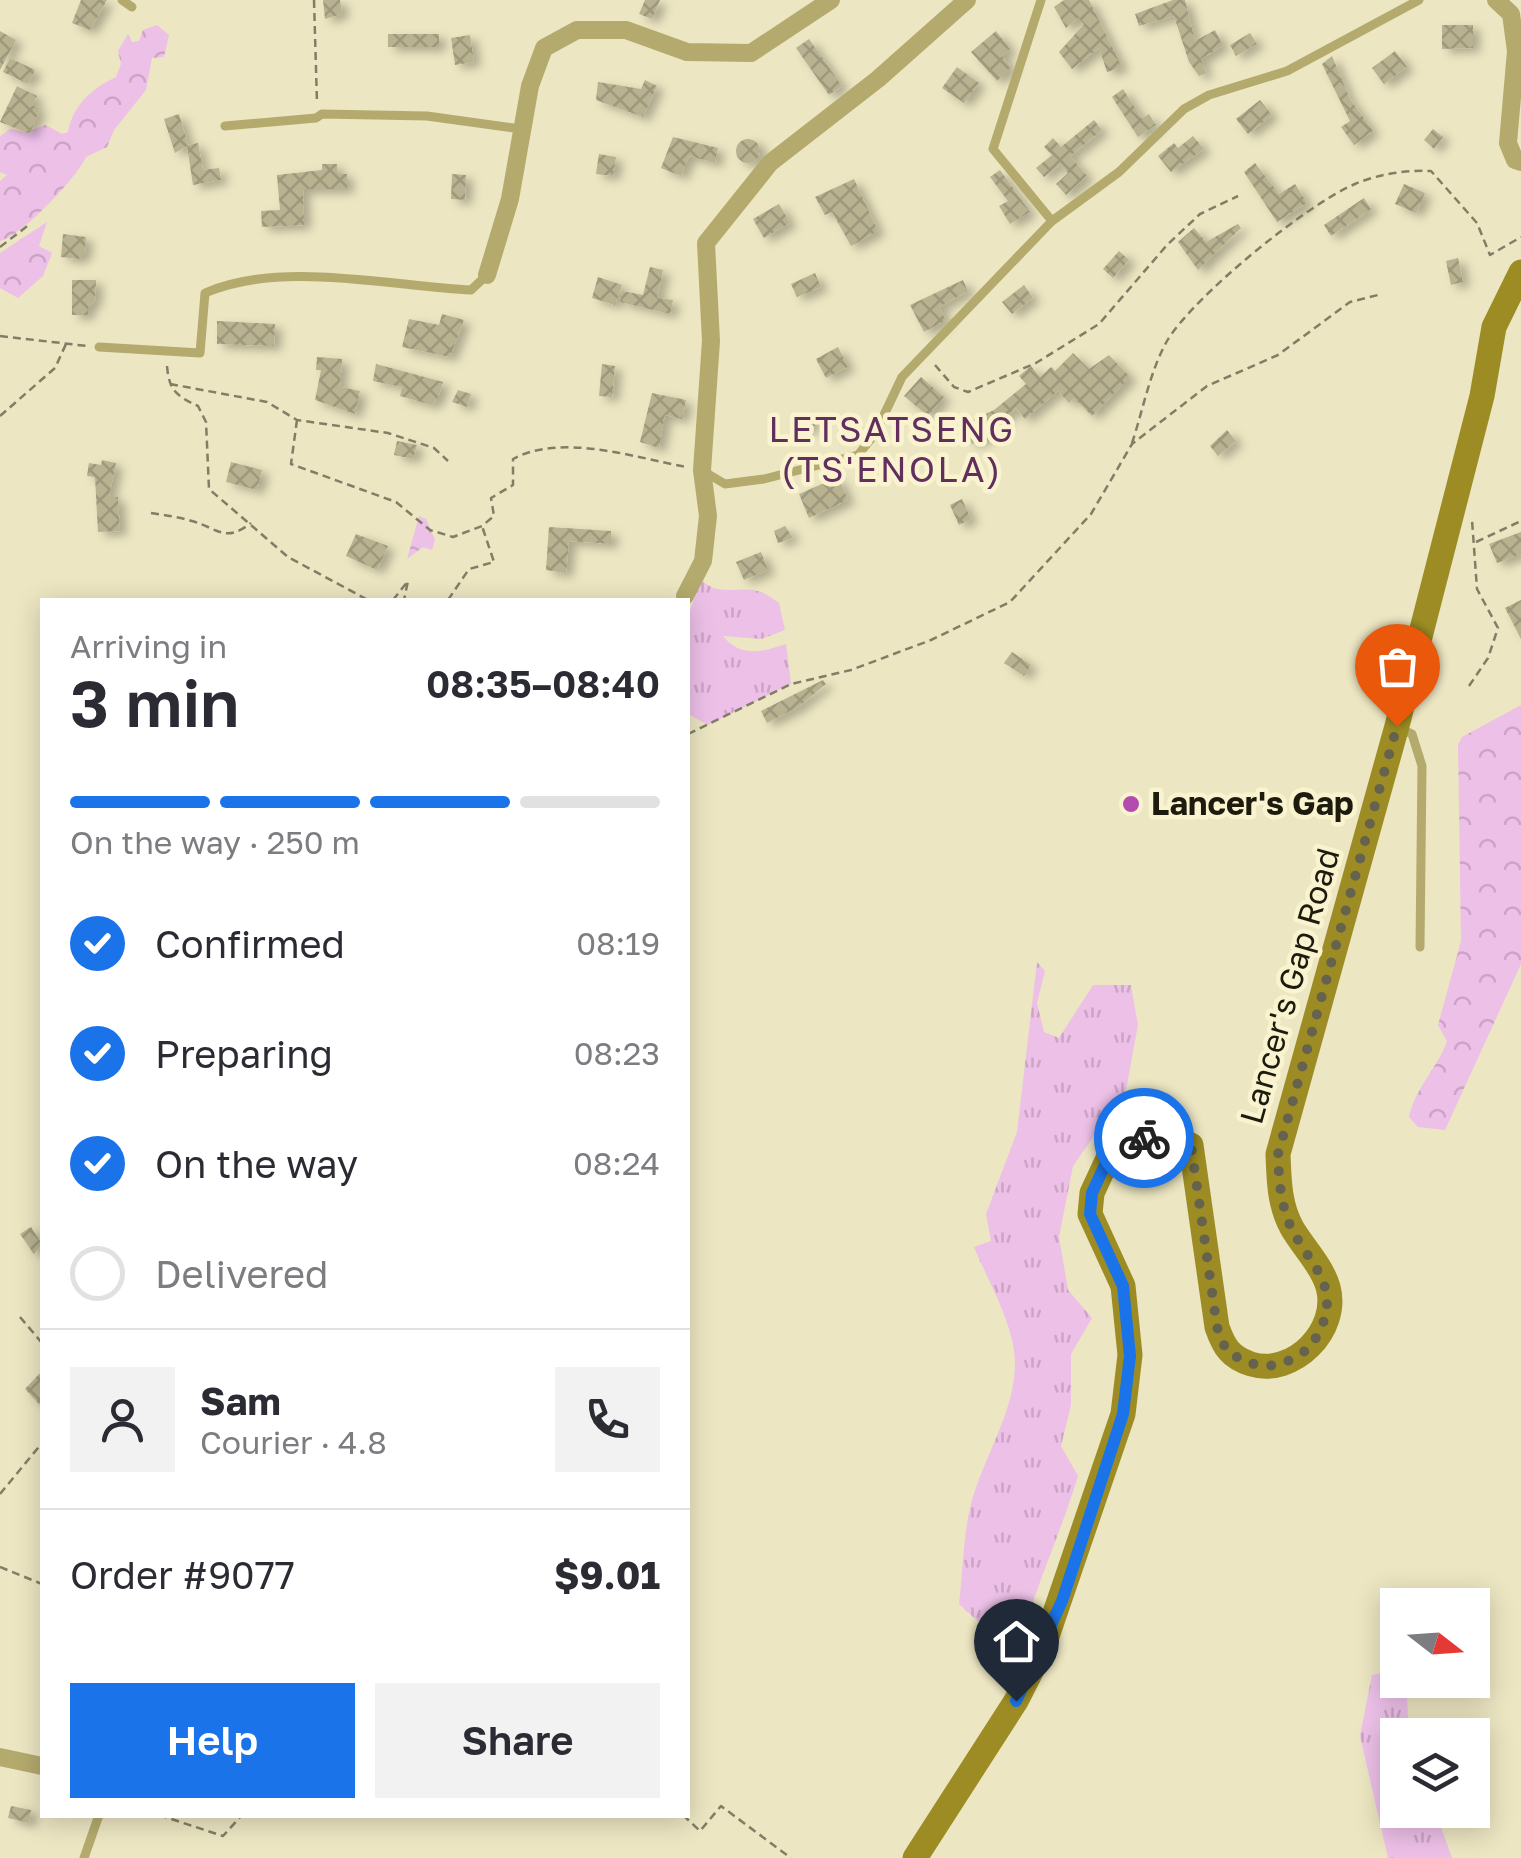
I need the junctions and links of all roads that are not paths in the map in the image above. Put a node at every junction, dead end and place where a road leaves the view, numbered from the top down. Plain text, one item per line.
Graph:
1 (122, 0) edge
2 (831, 0) edge
3 (967, 0) edge
4 (1041, 0) edge
5 (1418, 0) edge
6 (1496, 0) edge
7 (132, 7) dead end
8 (225, 126) dead end
9 (524, 129) junction
10 (1521, 162) edge
11 (1052, 221) junction
12 (1521, 272) edge
13 (487, 275) joint
14 (99, 347) road end
15 (702, 470) junction
16 (685, 596) dead end
17 (1397, 726) junction
18 (1420, 947) dead end
19 (0, 1757) edge
20 (40, 1766) edge
21 (98, 1818) edge
22 (84, 1858) edge
23 (915, 1858) edge

1 - 7 lane
2 - 9 street
3 - 15 street
4 - 11 lane
5 - 11 lane
6 - 10 street
8 - 9 lane
9 - 13 street
11 - 15 lane
12 - 17 main road, Lancer's Gap Road
13 - 14 lane
15 - 16 street
17 - 18 lane
17 - 23 main road, Lancer's Gap Road
19 - 20 street
21 - 22 lane

